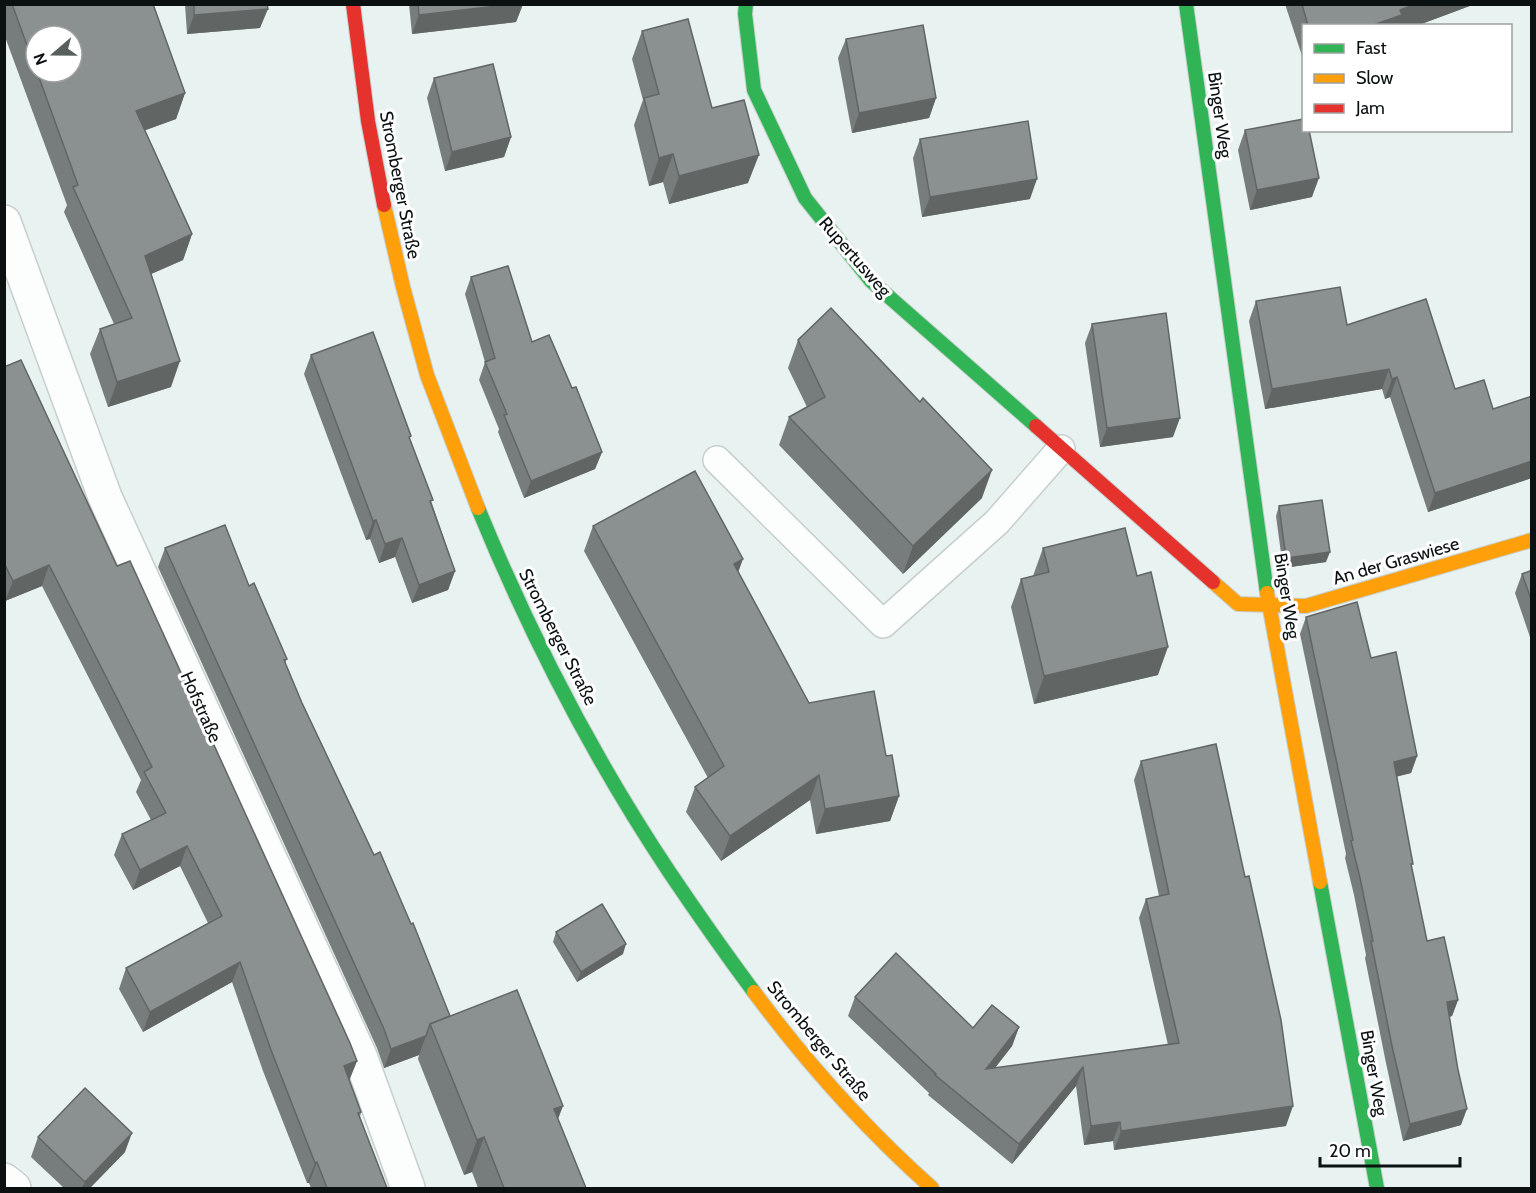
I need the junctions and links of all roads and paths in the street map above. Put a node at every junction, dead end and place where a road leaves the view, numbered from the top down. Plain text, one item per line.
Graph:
1 (353, 4) edge
2 (746, 4) edge
3 (1186, 4) edge
4 (4, 222) edge
5 (1061, 449) junction
6 (717, 460) dead end
7 (1532, 540) edge
8 (1269, 606) junction
9 (4, 1180) edge
10 (14, 1188) edge
11 (408, 1188) edge
12 (932, 1188) edge
13 (1377, 1188) edge

1 - 12 street, Stromberger Straße
2 - 5 street, Rupertusweg
3 - 8 street, Binger Weg
4 - 11 street, Hofstraße
5 - 6 lane
5 - 8 street, Rupertusweg
7 - 8 street, An der Graswiese
8 - 13 street, Binger Weg
9 - 10 street

